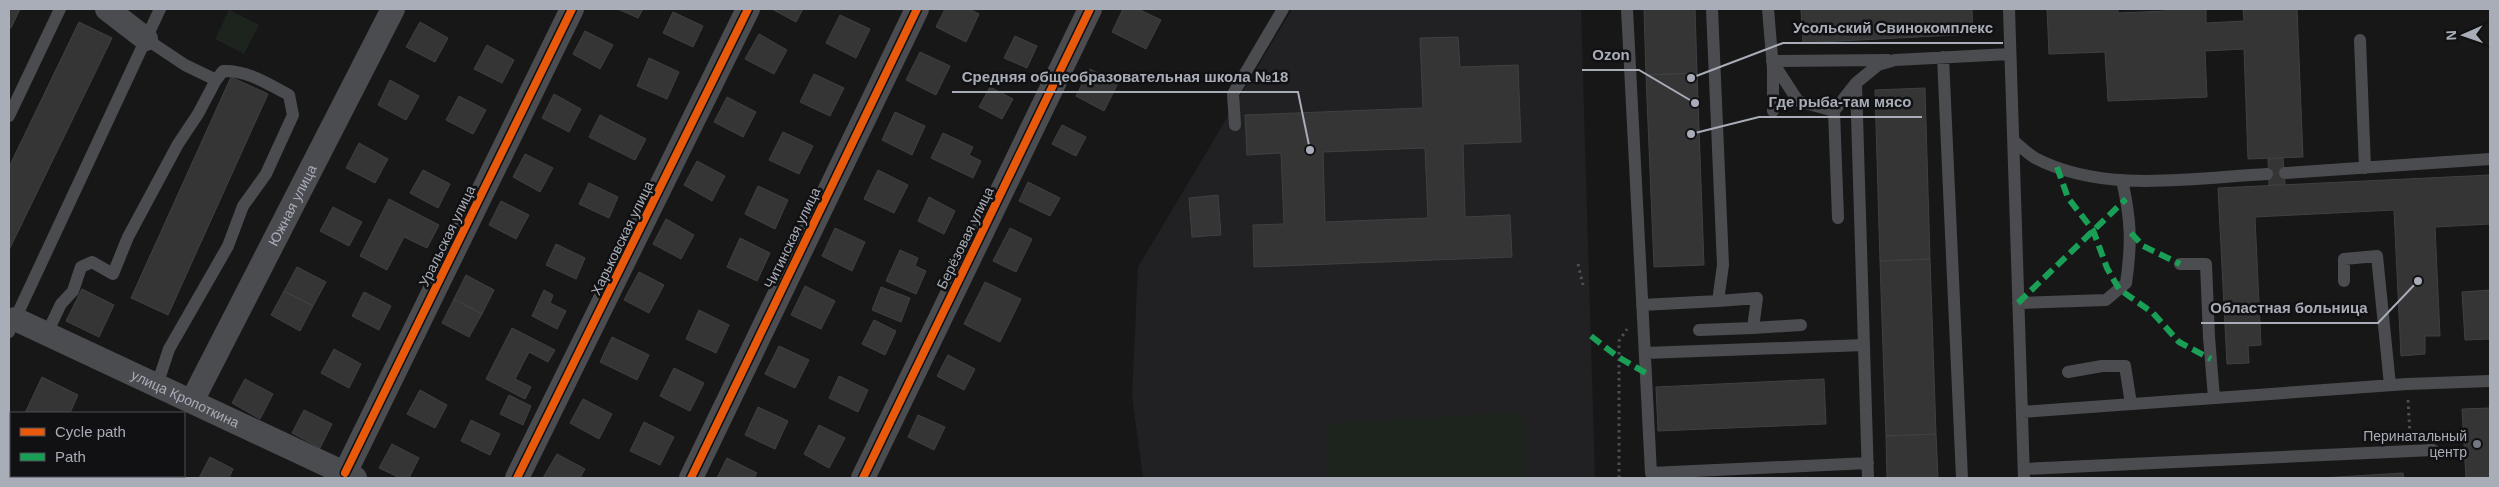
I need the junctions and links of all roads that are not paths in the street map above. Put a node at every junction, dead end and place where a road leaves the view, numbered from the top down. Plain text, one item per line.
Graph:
1 (60, 9) edge
2 (107, 9) edge
3 (160, 9) edge
4 (393, 9) edge
5 (572, 9) edge
6 (748, 9) edge
7 (917, 9) edge
8 (1090, 9) edge
9 (1283, 9) edge
10 (1627, 9) edge
11 (1712, 9) edge
12 (1768, 9) edge
13 (2009, 9) edge
14 (146, 39) junction
15 (2360, 40) dead end
16 (2010, 54) junction
17 (1943, 57) junction
18 (1895, 60) junction
19 (1772, 61) junction
20 (216, 80) junction
21 (1856, 83) junction
22 (1772, 111) dead end
23 (1834, 111) junction
24 (9, 116) edge
25 (1235, 125) dead end
26 (2014, 141) junction
27 (2490, 159) edge
28 (2365, 168) junction
29 (2285, 173) dead end
30 (2267, 174) dead end
31 (2122, 180) junction
32 (1838, 218) dead end
33 (2180, 264) dead end
34 (2344, 281) dead end
35 (1718, 301) junction
36 (2018, 304) junction
37 (1642, 305) junction
38 (12, 325) edge
39 (1801, 325) dead end
40 (1753, 328) junction
41 (1699, 330) dead end
42 (47, 334) junction
43 (1864, 345) junction
44 (1645, 353) junction
45 (2068, 372) dead end
46 (2490, 380) edge
47 (157, 384) junction
48 (2390, 385) junction
49 (2214, 398) junction
50 (192, 401) junction
51 (2131, 404) junction
52 (2022, 412) junction
53 (2433, 450) dead end
54 (1868, 463) junction
55 (2024, 474) edge
56 (350, 476) edge
57 (517, 478) edge
58 (691, 478) edge
59 (863, 478) edge
60 (1868, 478) edge
61 (1962, 478) edge

1 - 24 lane
2 - 14 street
3 - 14 lane
4 - 50 street, Южная улица
5 - 56 street, Уральская улица
6 - 57 street, Харьковская улица
7 - 58 street, Читинская улица
8 - 59 street, Берёзовая улица
9 - 25 lane
10 - 37 lane
11 - 35 lane
12 - 19 lane
13 - 16 lane
14 - 20 lane
14 - 38 lane
15 - 28 lane
16 - 17 lane
16 - 26 lane
17 - 18 lane
17 - 61 lane
18 - 19 lane
18 - 21 lane
19 - 22 lane
19 - 23 lane
20 - 42 lane
20 - 47 lane
21 - 23 lane
21 - 43 lane
23 - 32 lane
26 - 31 lane
26 - 36 lane
27 - 28 lane
28 - 29 lane
30 - 31 lane
31 - 36 lane
33 - 49 lane
34 - 48 lane
35 - 37 lane
35 - 40 lane
36 - 52 lane
37 - 44 lane
38 - 42 street, улица Кропоткина
39 - 40 lane
40 - 41 lane
42 - 47 street, улица Кропоткина
43 - 44 lane
43 - 54 lane
44 - 54 lane
45 - 51 lane
46 - 48 lane
47 - 50 street, улица Кропоткина
48 - 49 lane
49 - 51 lane
50 - 56 street, улица Кропоткина
51 - 52 lane
52 - 55 lane
53 - 55 lane
54 - 60 lane

